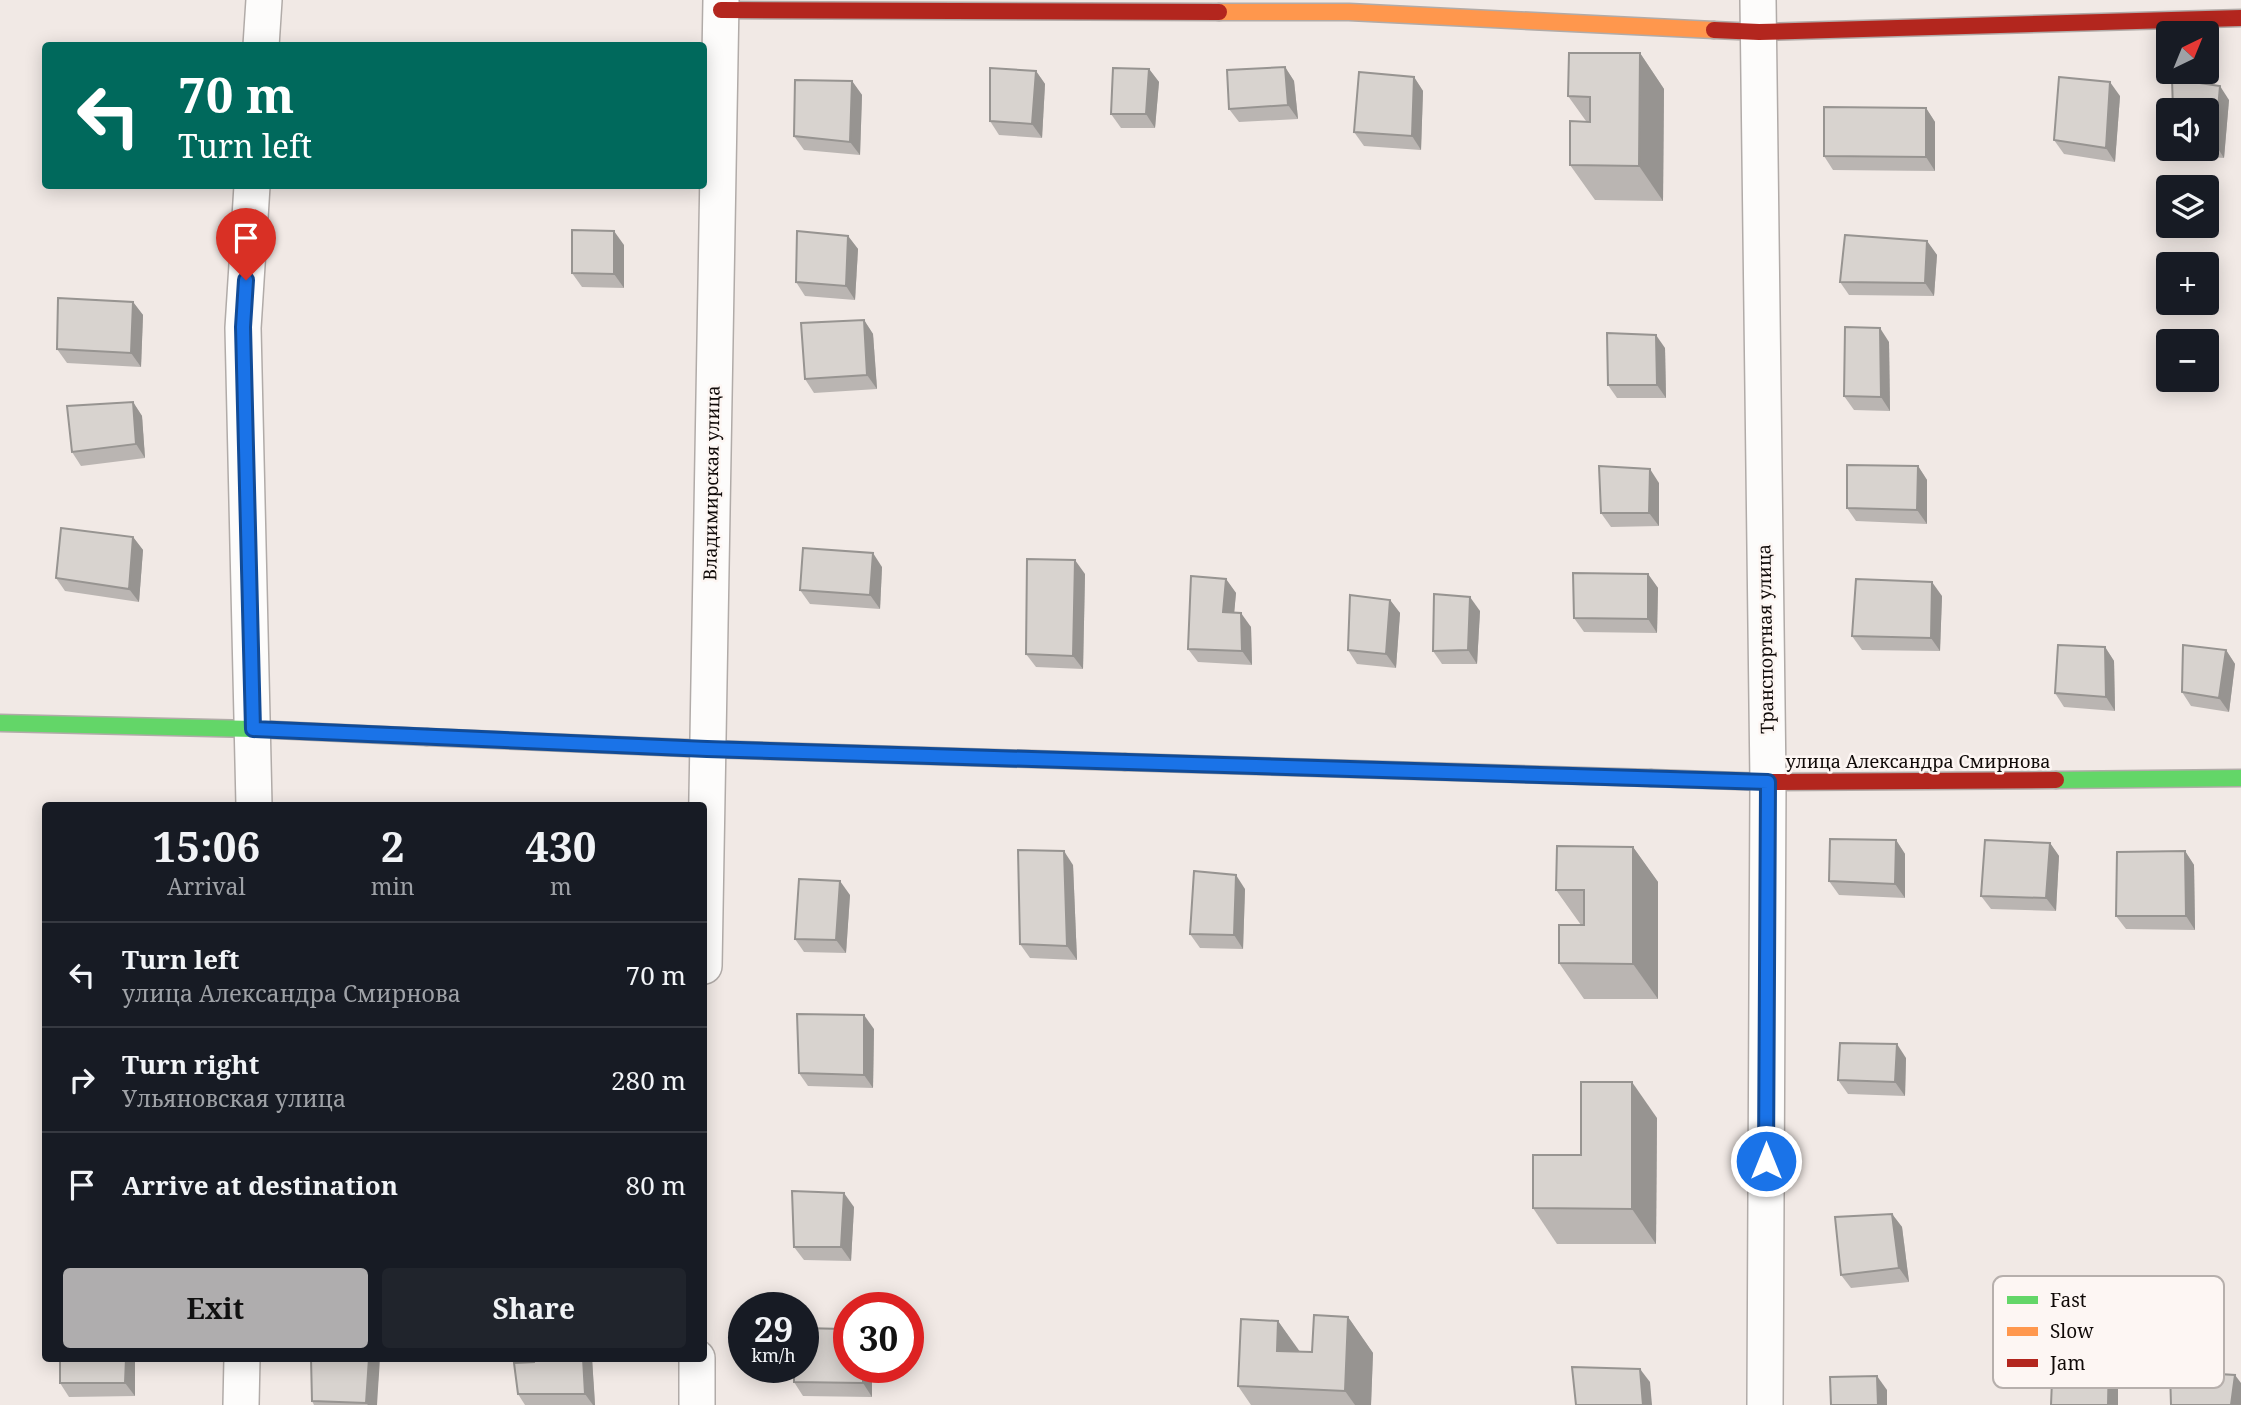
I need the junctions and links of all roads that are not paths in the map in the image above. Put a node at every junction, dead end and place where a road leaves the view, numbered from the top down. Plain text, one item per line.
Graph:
1 (264, 0) edge
2 (721, 5) edge
3 (1758, 16) edge
4 (2241, 18) edge
5 (261, 42) edge
6 (252, 189) edge
7 (0, 723) edge
8 (253, 729) junction
9 (707, 749) junction
10 (2241, 778) edge
11 (1768, 782) junction
12 (254, 802) edge
13 (706, 802) edge
14 (242, 1362) edge
15 (698, 1362) edge
16 (241, 1405) edge
17 (697, 1405) edge
18 (1765, 1405) edge

1 - 5 street
2 - 3 street
2 - 9 street, Владимирская улица
3 - 4 street
3 - 11 street, Транспортная улица
6 - 8 street
7 - 8 street, улица Александра Смирнова
8 - 9 street, улица Александра Смирнова
8 - 12 street
9 - 11 street, улица Александра Смирнова
9 - 13 street, Владимирская улица
10 - 11 street, улица Александра Смирнова
11 - 18 street, Транспортная улица
14 - 16 street
15 - 17 street

